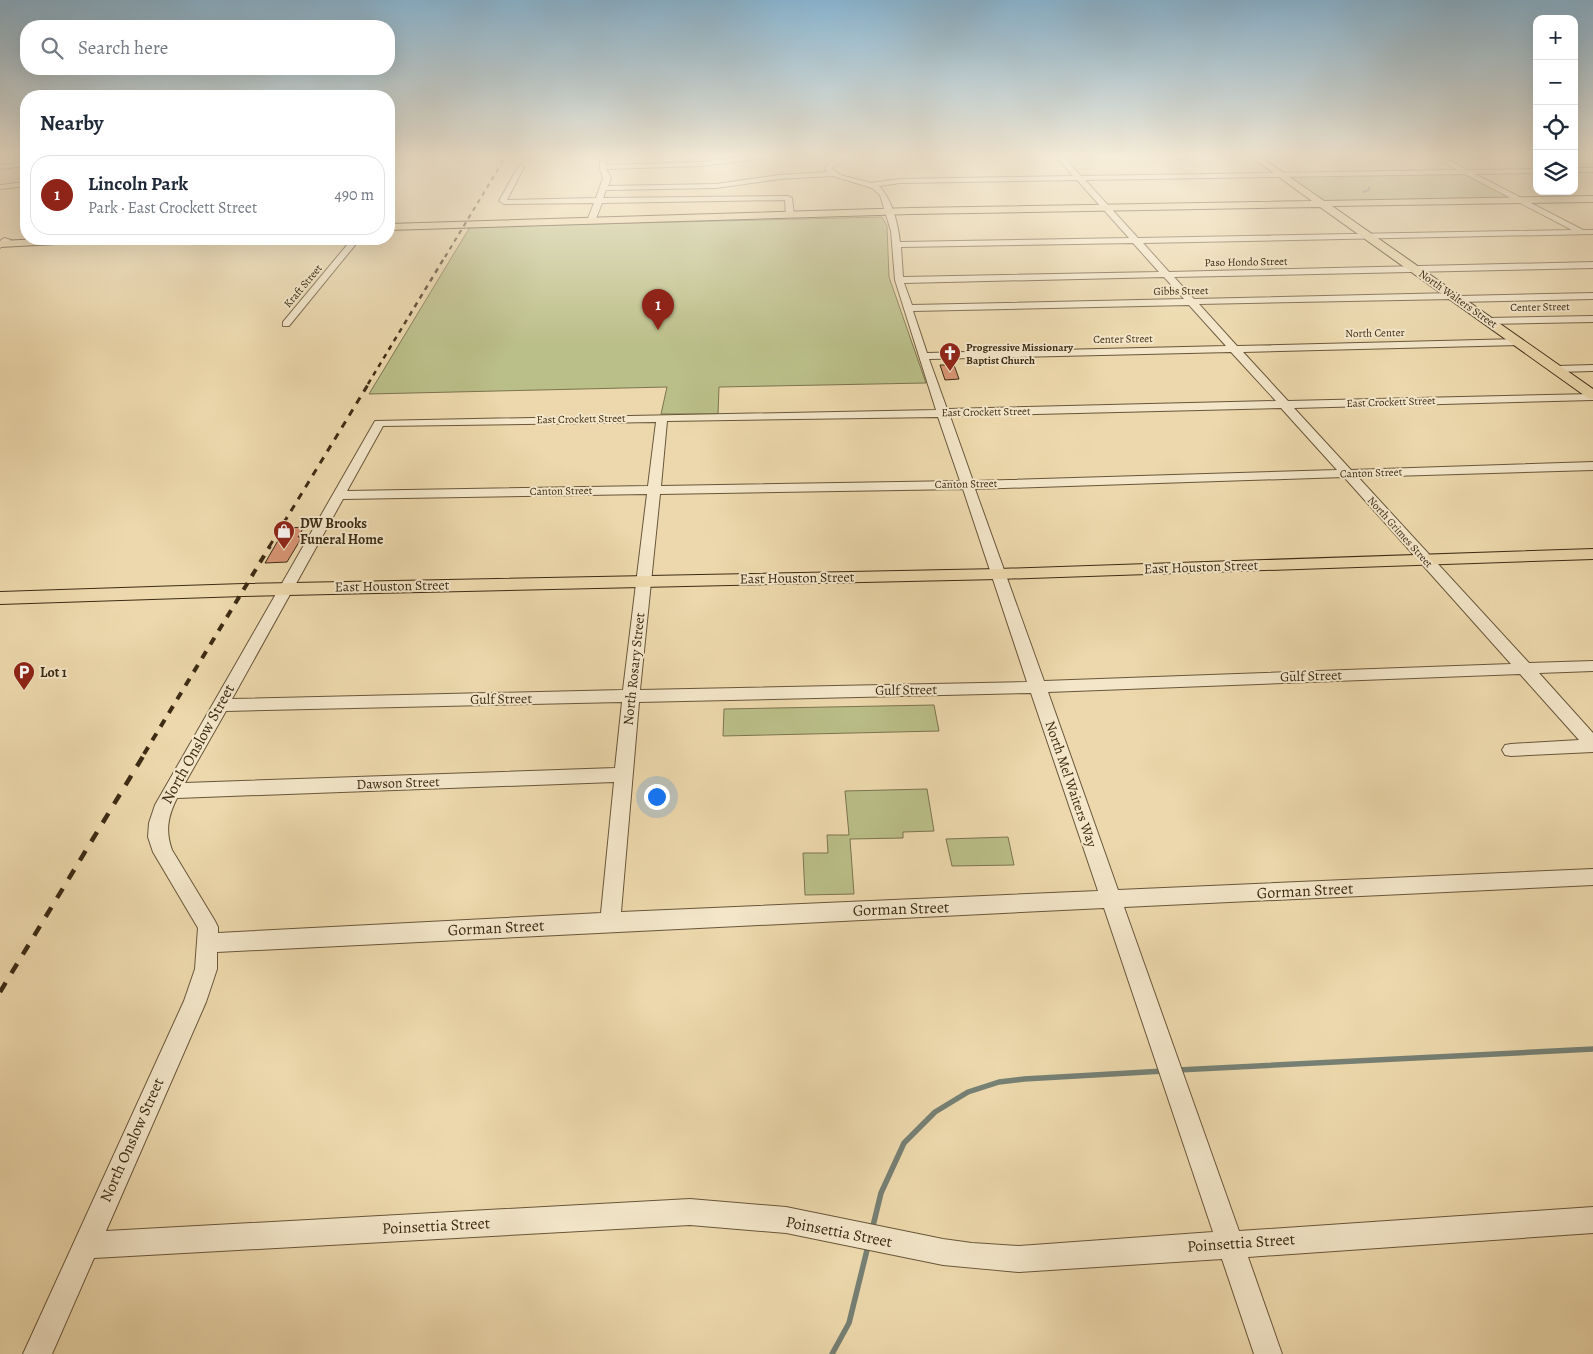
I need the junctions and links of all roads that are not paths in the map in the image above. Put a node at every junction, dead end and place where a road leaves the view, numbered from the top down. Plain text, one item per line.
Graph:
1 (651, 219) edge
2 (891, 219) edge
3 (1117, 219) edge
4 (1344, 219) edge
5 (1557, 219) edge
6 (591, 221) joint
7 (395, 227) edge
8 (1581, 232) junction
9 (1593, 232) edge
10 (1368, 236) junction
11 (1593, 238) edge
12 (1136, 240) junction
13 (20, 241) edge
14 (1, 244) edge
15 (351, 245) edge
16 (897, 245) junction
17 (1593, 265) edge
18 (1415, 269) junction
19 (1166, 275) junction
20 (899, 280) junction
21 (1593, 296) edge
22 (1456, 298) junction
23 (1191, 302) junction
24 (908, 308) junction
25 (1593, 318) edge
26 (1488, 321) junction
27 (286, 324) dead end
28 (1519, 342) junction
29 (1233, 348) junction
30 (923, 356) junction
31 (1593, 368) edge
32 (1556, 369) junction
33 (1593, 396) edge
34 (1285, 405) junction
35 (944, 414) junction
36 (662, 418) junction
37 (379, 423) joint
38 (1593, 466) edge
39 (1348, 474) junction
40 (969, 485) junction
41 (654, 490) junction
42 (340, 496) junction
43 (1593, 554) edge
44 (1426, 560) junction
45 (999, 574) junction
46 (644, 581) junction
47 (286, 588) junction
48 (0, 598) edge
49 (1593, 666) edge
50 (1524, 668) junction
51 (1037, 687) junction
52 (631, 696) junction
53 (220, 705) junction
54 (1593, 745) edge
55 (1512, 750) dead end
56 (624, 775) junction
57 (172, 791) junction
58 (1593, 877) edge
59 (1111, 900) junction
60 (610, 922) junction
61 (209, 943) junction
62 (1593, 1220) edge
63 (1229, 1244) junction
64 (85, 1245) junction
65 (37, 1354) edge
66 (1268, 1354) edge

1 - 6 main road
2 - 16 street, North Mel Waiters Way
3 - 12 street, North Grimes Street
4 - 10 main road, North Walters Street
5 - 8 street
6 - 7 main road
8 - 9 street
8 - 10 street
8 - 11 street
10 - 12 street
10 - 18 main road, North Walters Street
12 - 16 street
12 - 19 street, North Grimes Street
13 - 14 main road
15 - 27 street, Kraft Street
16 - 20 street, North Mel Waiters Way
17 - 18 street, Paso Hondo Street
18 - 19 street, Paso Hondo Street
18 - 22 main road, North Walters Street
19 - 20 street, Paso Hondo Street
19 - 23 street, North Grimes Street
20 - 24 street, North Mel Waiters Way
21 - 22 street, Gibbs Street
22 - 23 street, Gibbs Street
22 - 26 main road, North Walters Street
23 - 24 street, Gibbs Street
23 - 29 street, North Grimes Street
24 - 30 street, North Mel Waiters Way
25 - 26 street, Center Street
26 - 28 main road, North Walters Street
28 - 29 street, North Center
28 - 32 main road, North Walters Street
29 - 30 street, Center Street
29 - 34 street, North Grimes Street
30 - 35 street, North Mel Waiters Way
31 - 32 street
32 - 33 main road, North Walters Street
33 - 34 street, East Crockett Street
34 - 35 street, East Crockett Street
34 - 39 street, North Grimes Street
35 - 36 street, East Crockett Street
35 - 40 street, North Mel Waiters Way
36 - 37 street, East Crockett Street
36 - 41 street, North Rosary Street
37 - 42 street, North Onslow Street
38 - 39 street, Canton Street
39 - 40 street, Canton Street
39 - 44 street, North Grimes Street
40 - 41 street, Canton Street
40 - 45 street, North Mel Waiters Way
41 - 42 street, Canton Street
41 - 46 street, North Rosary Street
42 - 47 street, North Onslow Street
43 - 44 main road, East Houston Street
44 - 45 main road, East Houston Street
44 - 50 street, North Grimes Street
45 - 46 main road, East Houston Street
45 - 51 street, North Mel Waiters Way
46 - 47 main road, East Houston Street
46 - 52 street, North Rosary Street
47 - 48 main road, East Houston Street
47 - 53 street, North Onslow Street
49 - 50 street, Gulf Street
50 - 51 street, Gulf Street
50 - 54 street, North Grimes Street
51 - 52 street, Gulf Street
51 - 59 street, North Mel Waiters Way
52 - 53 street, Gulf Street
52 - 56 street, North Rosary Street
53 - 57 street, North Onslow Street
54 - 55 street
56 - 57 street, Dawson Street
56 - 60 street, North Rosary Street
57 - 61 street, North Onslow Street
58 - 59 street, Gorman Street
59 - 60 street, Gorman Street
59 - 63 street, North Mel Waiters Way
60 - 61 street, Gorman Street
61 - 64 street, North Onslow Street
62 - 63 street, Poinsettia Street
63 - 64 street, Poinsettia Street
63 - 66 street, North Mel Waiters Way
64 - 65 street, North Onslow Street

